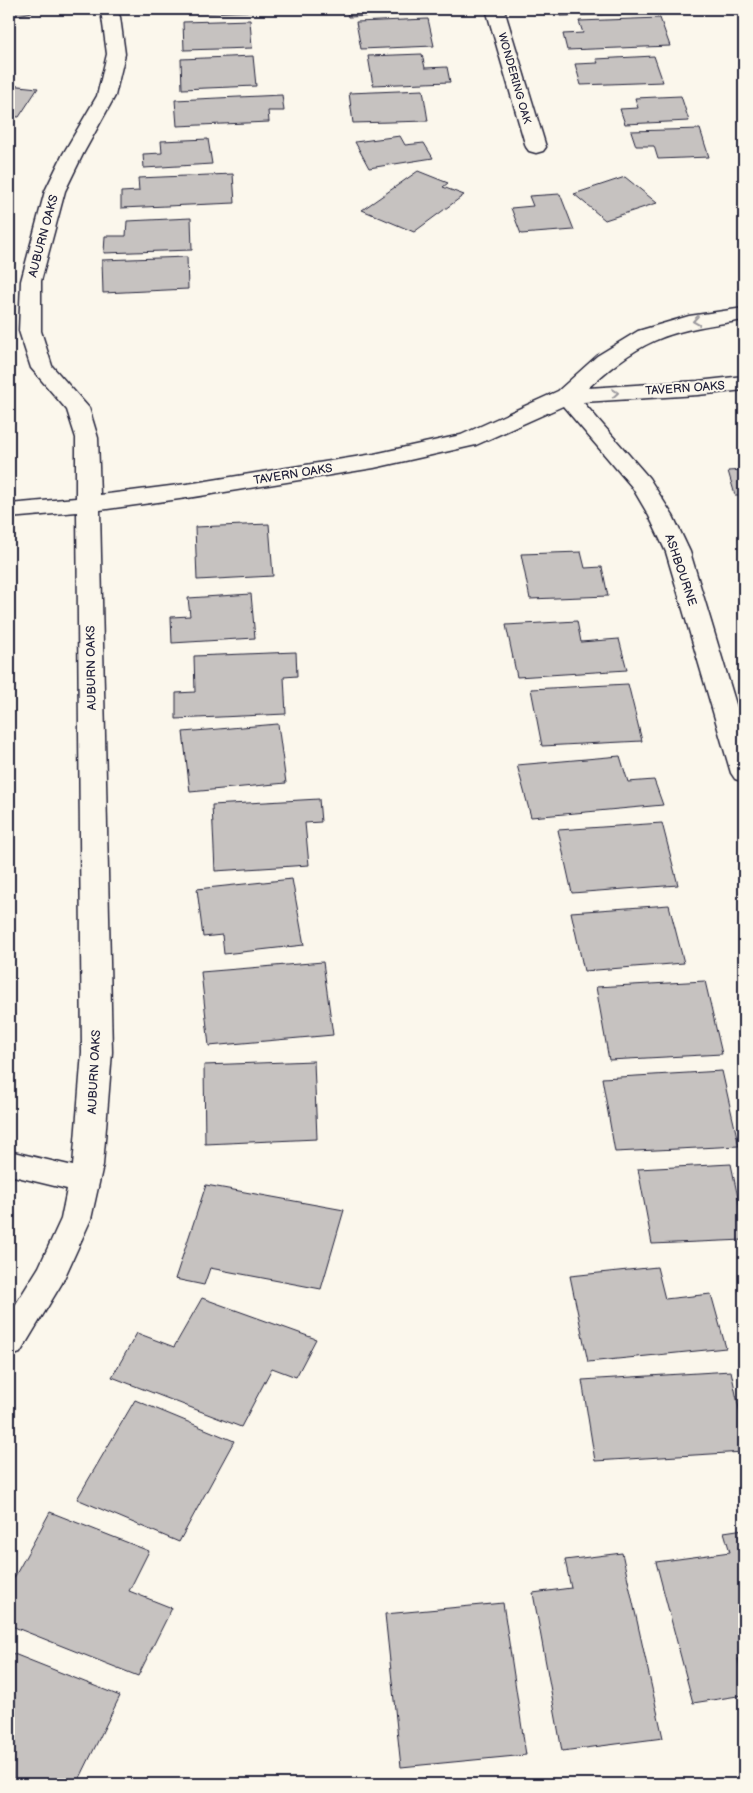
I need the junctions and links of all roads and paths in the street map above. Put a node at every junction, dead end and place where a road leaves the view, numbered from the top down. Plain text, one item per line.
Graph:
1 (107, 9) edge
2 (495, 9) edge
3 (536, 147) dead end
4 (744, 314) edge
5 (744, 382) edge
6 (566, 396) junction
7 (89, 504) junction
8 (9, 511) edge
9 (744, 773) edge
10 (9, 1163) edge
11 (84, 1180) junction
12 (9, 1343) edge

1 - 7 street, AUBURN OAKS
2 - 3 street, WONDERING OAK
4 -> 6 street, TAVERN OAKS
6 -> 5 street, TAVERN OAKS
6 - 7 street, TAVERN OAKS
6 - 9 street, ASHBOURNE
7 - 8 street, TAVERN OAKS
7 - 11 street, AUBURN OAKS
10 - 11 street
11 - 12 street, AUBURN OAKS

